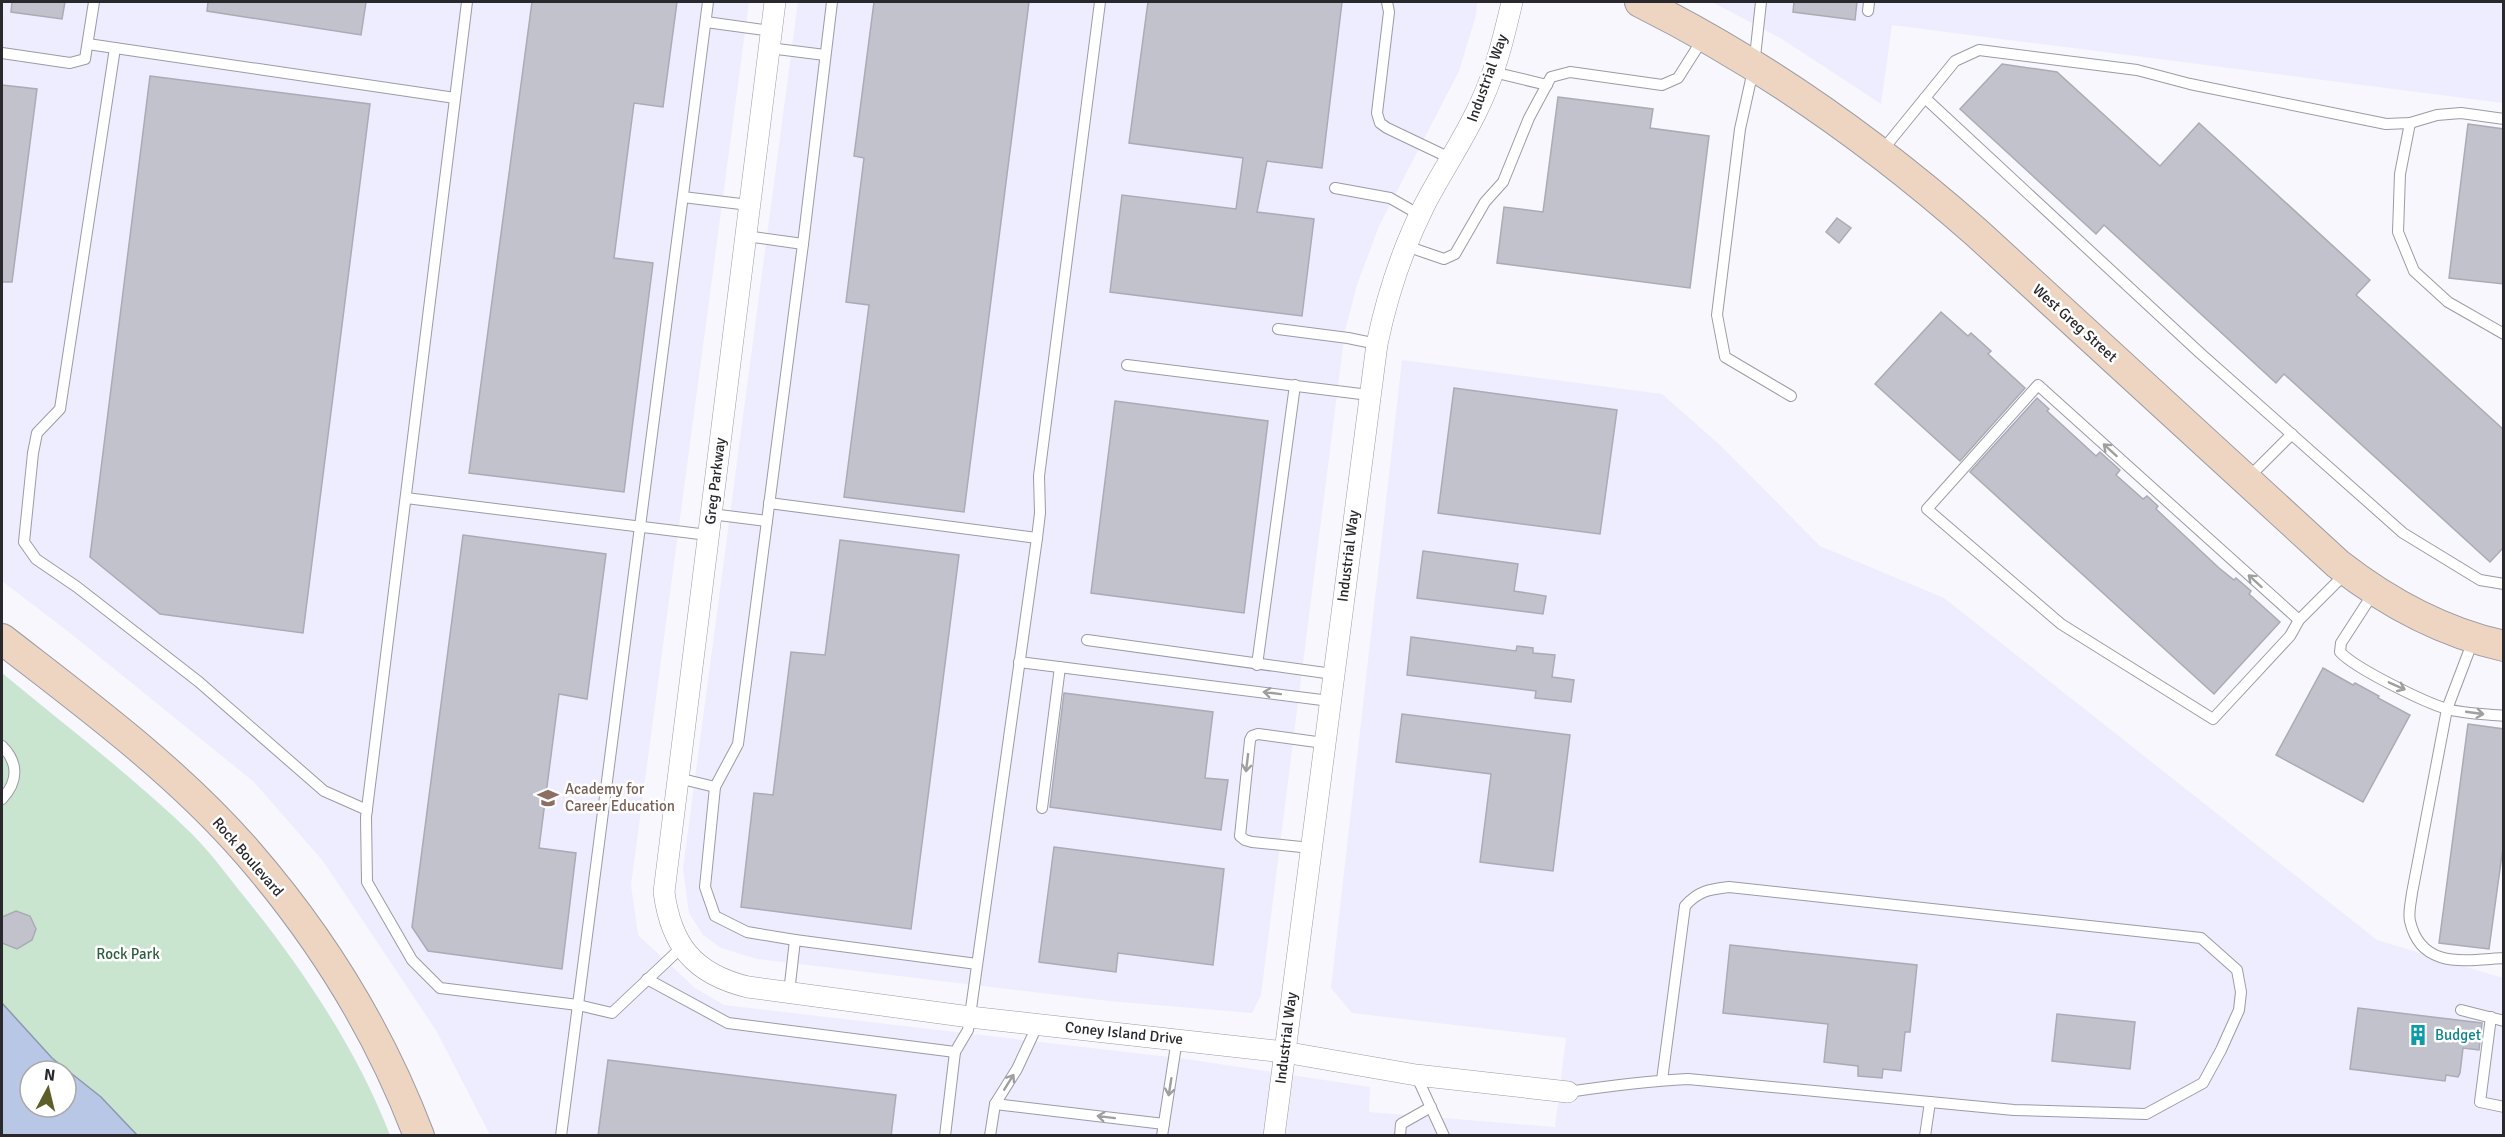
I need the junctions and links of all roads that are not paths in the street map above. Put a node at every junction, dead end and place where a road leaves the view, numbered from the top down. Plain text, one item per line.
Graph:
1 (94, 2) edge
2 (467, 2) edge
3 (708, 2) edge
4 (775, 2) edge
5 (832, 2) edge
6 (1100, 2) edge
7 (1387, 2) edge
8 (1512, 2) edge
9 (1640, 2) edge
10 (1761, 2) edge
11 (706, 22) junction
12 (1704, 37) junction
13 (770, 39) junction
14 (88, 44) junction
15 (115, 48) junction
16 (2, 54) edge
17 (825, 55) junction
18 (1754, 66) junction
19 (1492, 72) junction
20 (1546, 85) junction
21 (455, 98) junction
22 (1925, 98) junction
23 (2504, 119) edge
24 (2410, 123) junction
25 (1880, 152) junction
26 (1452, 159) junction
27 (1335, 189) dead end
28 (683, 197) junction
29 (749, 205) junction
30 (1420, 214) junction
31 (746, 236) junction
32 (803, 244) junction
33 (1406, 246) junction
34 (1278, 329) dead end
35 (2504, 334) edge
36 (1377, 344) junction
37 (1127, 365) dead end
38 (1294, 386) junction
39 (1369, 395) junction
40 (1791, 396) dead end
41 (2292, 434) junction
42 (2246, 479) junction
43 (406, 498) junction
44 (769, 503) junction
45 (767, 521) junction
46 (709, 525) junction
47 (640, 527) junction
48 (1036, 538) junction
49 (2348, 571) junction
50 (2504, 584) edge
51 (2374, 591) junction
52 (2299, 620) junction
53 (2474, 638) junction
54 (2, 639) edge
55 (1087, 640) dead end
56 (2504, 646) edge
57 (1019, 662) junction
58 (1257, 665) junction
59 (1060, 668) junction
60 (1333, 674) junction
61 (1330, 701) junction
62 (2447, 709) junction
63 (2504, 716) edge
64 (1324, 743) junction
65 (2, 746) edge
66 (678, 778) junction
67 (716, 787) junction
68 (2, 799) edge
69 (1042, 808) dead end
70 (367, 810) junction
71 (1311, 848) junction
72 (795, 940) junction
73 (685, 951) junction
74 (2504, 958) edge
75 (976, 964) junction
76 (647, 980) junction
77 (789, 993) junction
78 (578, 1005) junction
79 (2461, 1010) dead end
80 (970, 1017) junction
81 (2491, 1017) junction
82 (2504, 1021) edge
83 (1038, 1024) junction
84 (1177, 1039) junction
85 (955, 1052) junction
86 (1284, 1052) junction
87 (1416, 1075) junction
88 (1662, 1080) junction
89 (1568, 1092) joint
90 (1930, 1102) junction
91 (995, 1104) junction
92 (1431, 1107) junction
93 (2504, 1107) edge
94 (1163, 1130) edge
95 (419, 1136) edge
96 (561, 1136) edge
97 (945, 1136) edge
98 (990, 1136) edge
99 (1274, 1136) edge
100 (1400, 1136) edge
101 (1444, 1136) edge
102 (1925, 1136) edge

1 - 14 lane
2 - 21 lane
3 - 11 lane
4 - 13 street, Greg Parkway
5 - 17 lane
6 - 48 lane
7 - 26 lane
8 - 19 street, Industrial Way
9 - 12 main road, West Greg Street
10 - 18 lane
11 - 13 lane
11 - 28 lane
12 - 18 main road, West Greg Street
12 - 20 lane
13 - 17 lane
13 - 29 street, Greg Parkway
14 - 15 lane
14 - 16 lane
15 - 21 lane
15 - 70 lane
17 - 32 lane
18 - 25 main road, West Greg Street
18 - 40 lane
19 - 20 lane
19 - 26 street, Industrial Way
20 - 33 lane
21 - 43 lane
22 - 24 lane
22 - 25 lane
22 - 41 lane
23 - 24 lane
24 - 35 lane
25 - 42 main road, West Greg Street
26 - 30 street, Industrial Way
27 - 30 lane
28 - 29 lane
28 - 47 lane
29 - 31 street, Greg Parkway
30 - 33 street, Industrial Way
31 - 32 lane
31 - 46 street, Greg Parkway
32 - 44 lane
33 - 36 street, Industrial Way
34 - 36 lane
36 - 39 street, Industrial Way
37 - 38 lane
38 - 39 lane
38 - 58 lane
39 - 60 street, Industrial Way
41 - 42 lane
41 - 50 lane
42 - 49 main road, West Greg Street
43 - 47 lane
43 - 70 lane
44 - 45 lane
44 - 48 lane
45 - 46 lane
45 - 67 lane
46 - 47 lane
46 - 66 street, Greg Parkway
47 - 78 lane
48 - 57 lane
49 - 51 main road, West Greg Street
49 - 52 lane
51 - 53 main road, West Greg Street
51 -> 62 lane
52 -> 52 lane
53 - 56 main road, West Greg Street
53 - 62 lane
54 - 95 main road, Rock Boulevard
55 - 58 lane
57 - 59 lane
57 - 75 lane
58 - 60 lane
61 -> 59 lane
59 - 69 lane
60 - 61 street, Industrial Way
61 - 64 street, Industrial Way
62 -> 63 lane
62 - 74 lane
64 - 71 street, Industrial Way
64 -> 71 lane
65 - 68 lane
66 - 67 lane
66 - 73 street, Greg Parkway
67 - 72 lane
70 - 78 lane
71 - 86 street, Industrial Way
72 - 75 lane
72 - 77 lane
73 - 76 lane
73 - 77 street, Coney Island Drive
75 - 80 lane
76 - 78 lane
76 - 85 lane
77 - 80 street, Coney Island Drive
78 - 96 lane
79 - 81 lane
80 - 83 street, Coney Island Drive
80 - 85 lane
81 - 82 lane
81 - 93 lane
83 - 84 street, Coney Island Drive
91 -> 83 lane
84 - 86 street, Coney Island Drive
84 -> 94 lane
85 - 97 lane
86 - 87 street, Coney Island Drive
86 - 99 street, Industrial Way
87 - 89 street, Coney Island Drive
87 - 92 lane
88 - 89 lane
88 - 90 lane
88 - 90 lane
90 - 102 lane
94 -> 91 lane
91 - 98 lane
92 - 100 lane
92 - 101 lane

